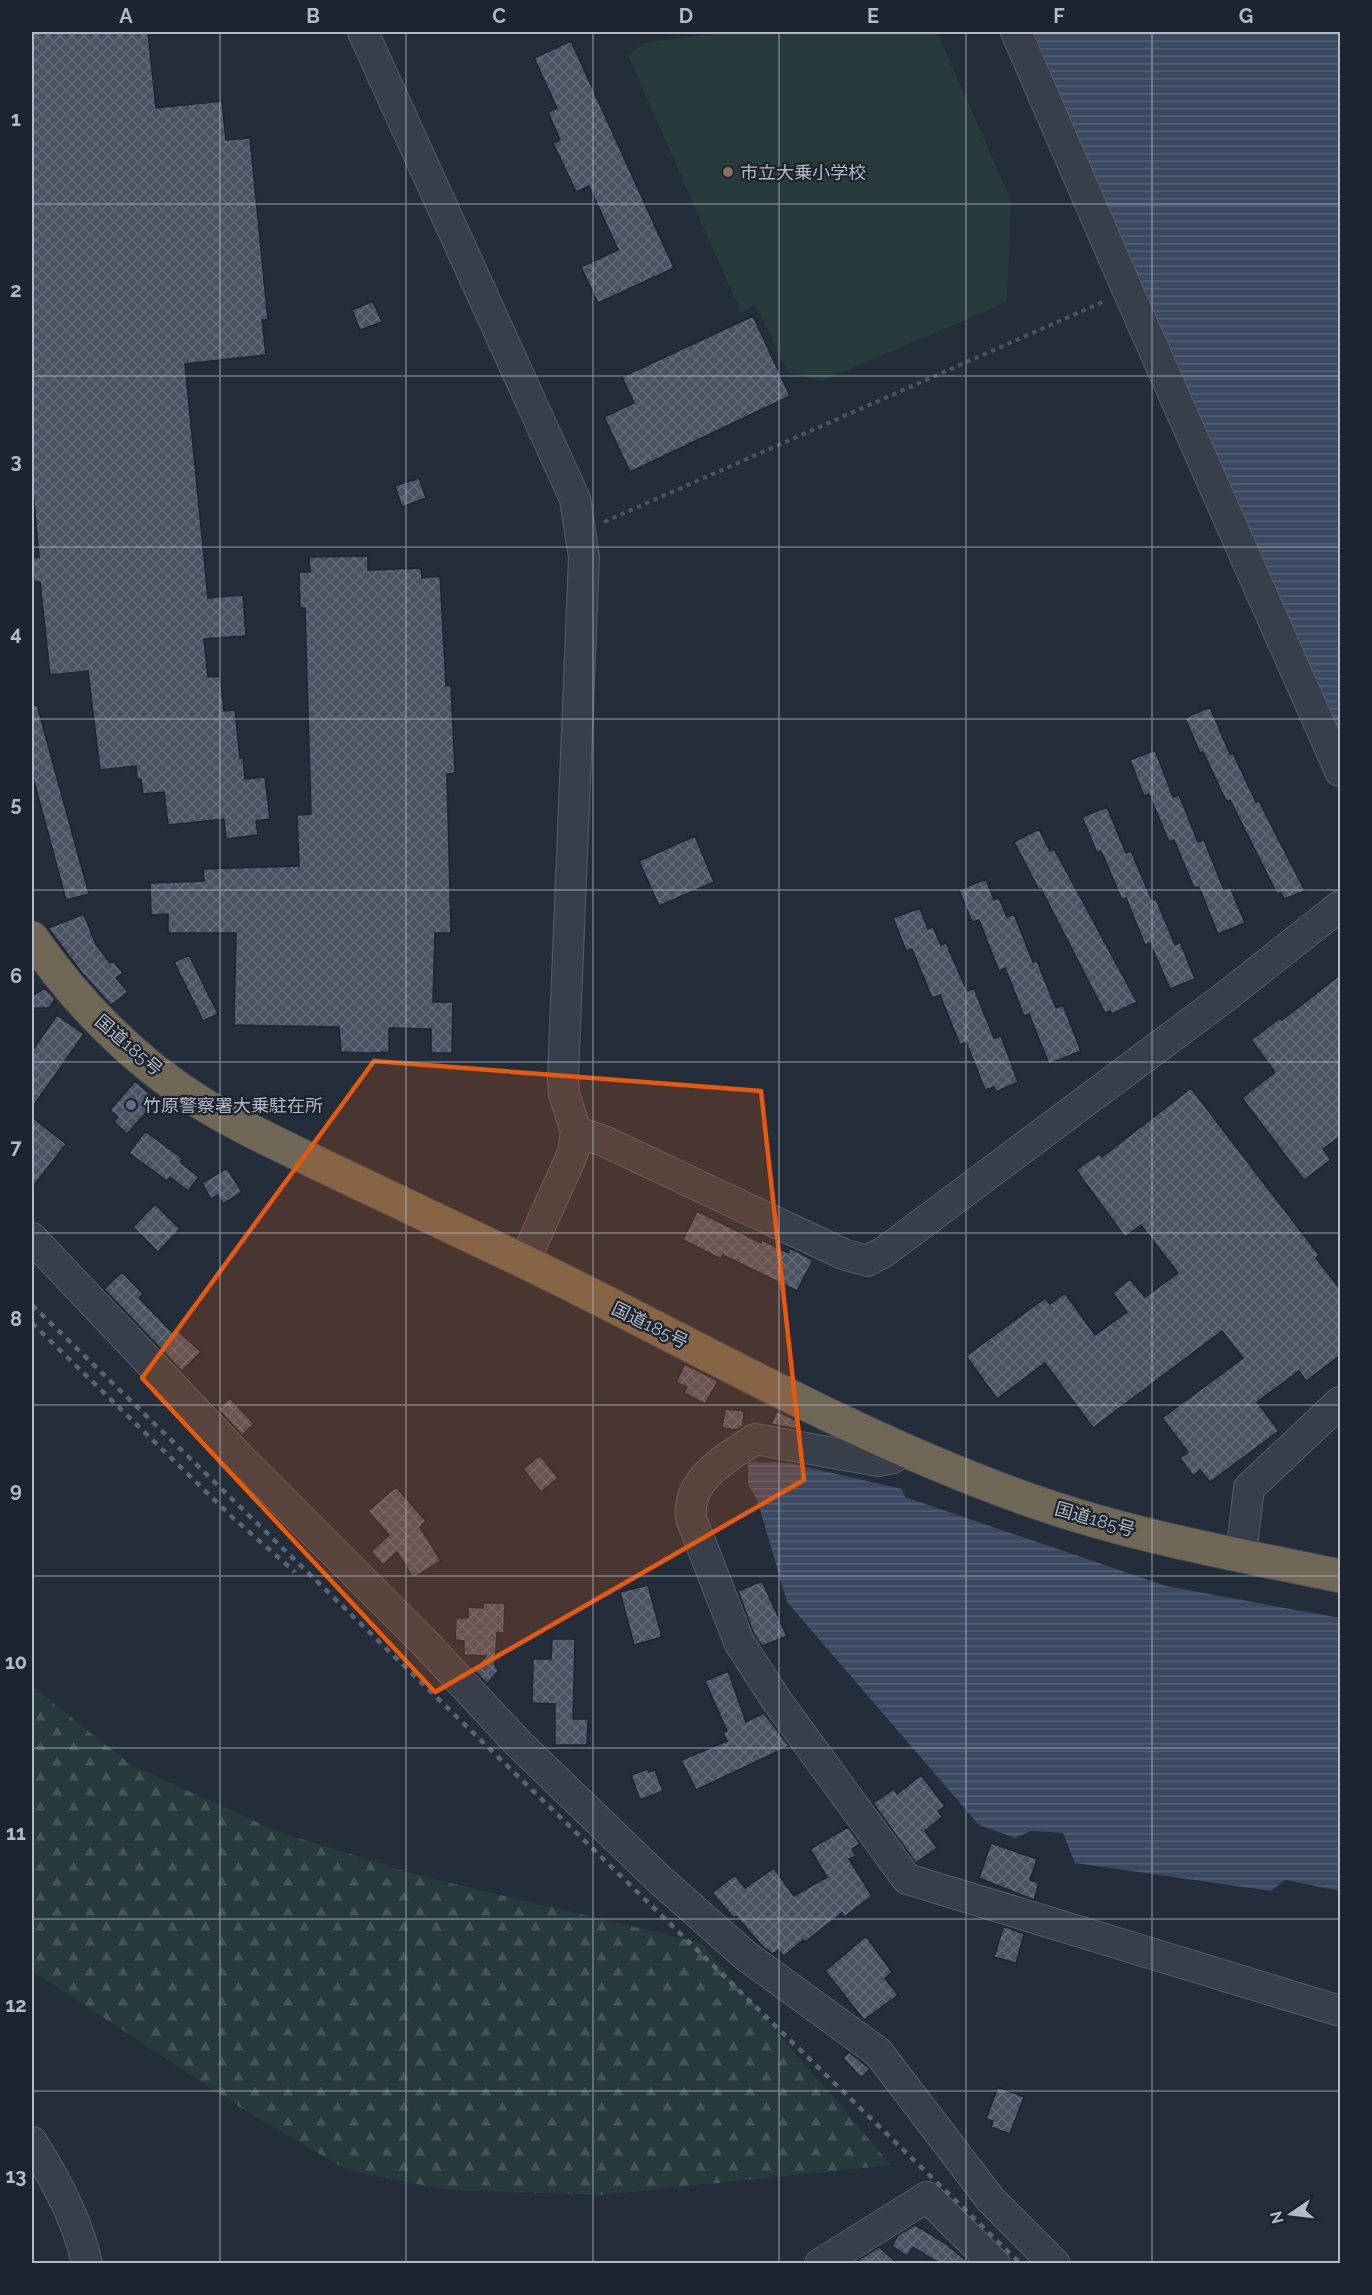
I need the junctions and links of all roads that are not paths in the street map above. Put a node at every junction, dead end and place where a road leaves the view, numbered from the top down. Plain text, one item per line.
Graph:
1 (363, 32) edge
2 (1016, 32) edge
3 (1341, 771) edge
4 (1341, 906) edge
5 (32, 938) edge
6 (576, 1131) junction
7 (32, 1238) edge
8 (524, 1262) junction
9 (1341, 1402) edge
10 (902, 1450) junction
11 (1240, 1556) junction
12 (1341, 1576) edge
13 (1341, 2011) edge
14 (32, 2142) edge
15 (87, 2264) edge
16 (820, 2264) edge
17 (995, 2264) edge
18 (1055, 2264) edge

1 - 6 street
2 - 3 street
4 - 6 street
5 - 8 highway, 国道185号
6 - 8 street
7 - 18 street
8 - 10 highway, 国道185号
9 - 11 street
10 - 11 highway, 国道185号
10 - 13 street
11 - 12 highway, 国道185号
14 - 15 street
16 - 17 street

